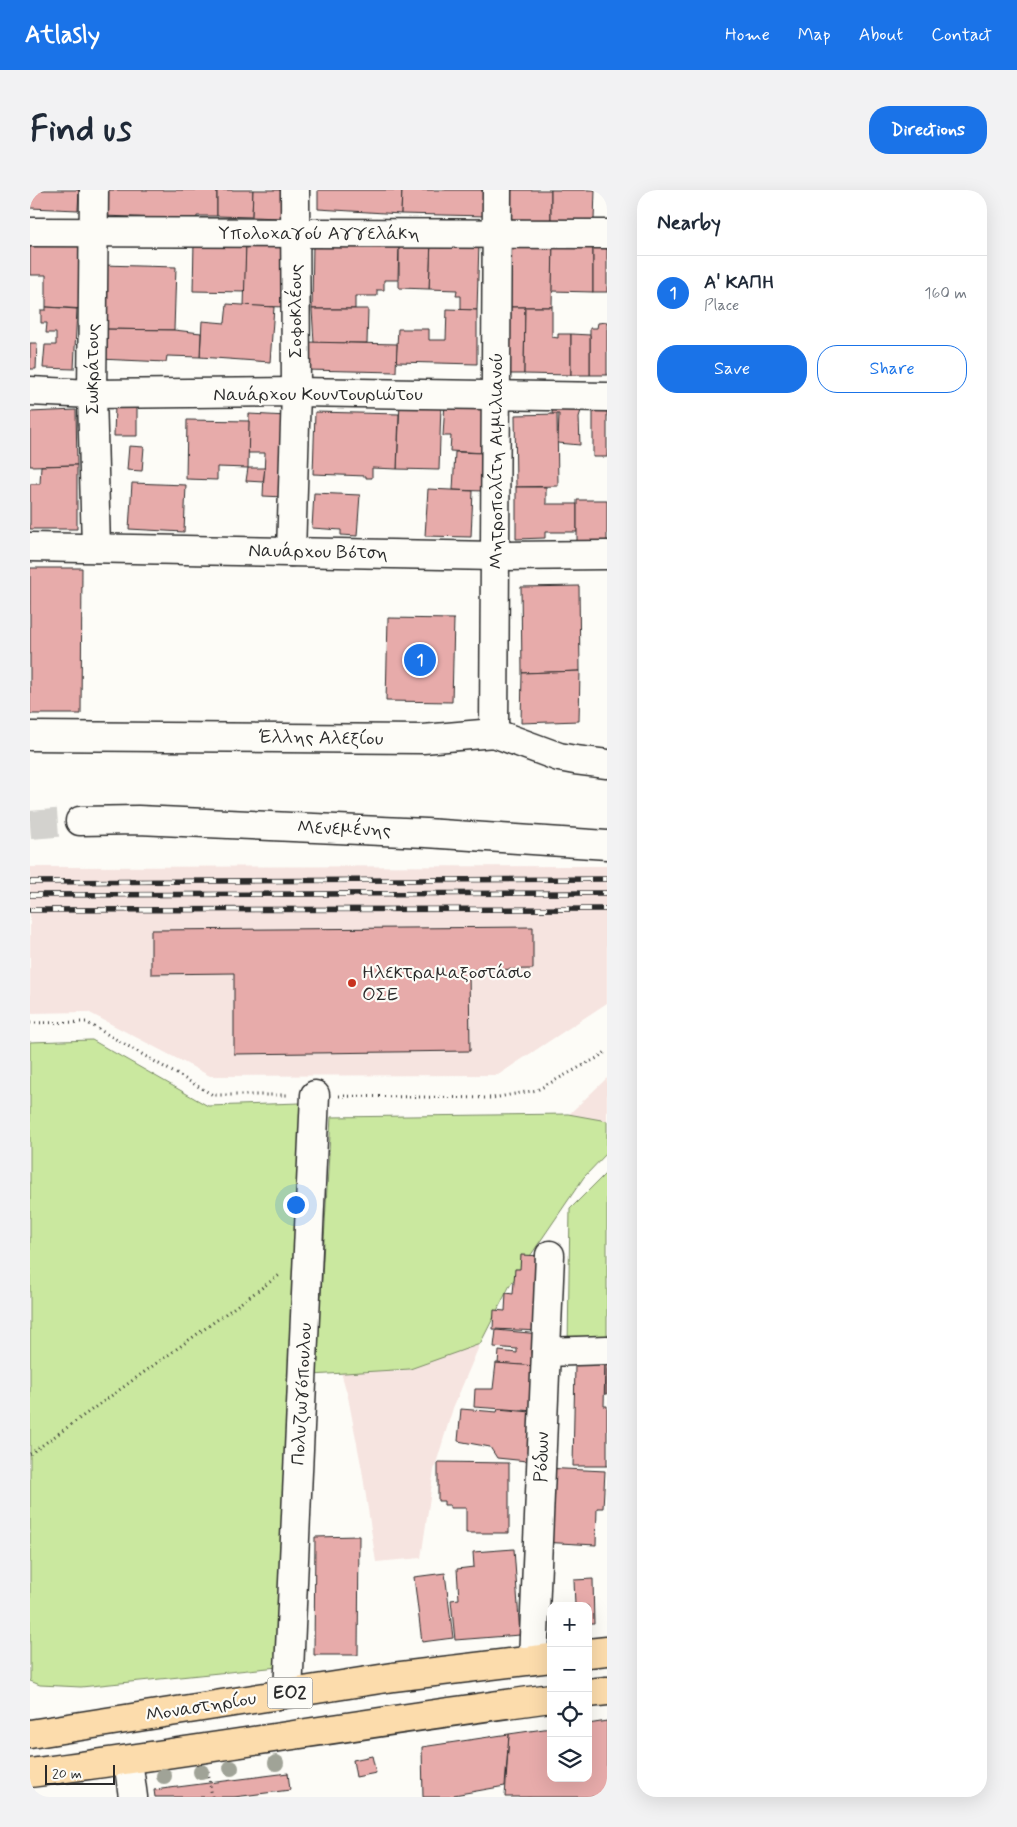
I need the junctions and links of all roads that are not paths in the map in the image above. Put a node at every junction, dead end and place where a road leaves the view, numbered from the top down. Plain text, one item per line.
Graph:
1 (94, 190) edge
2 (295, 190) edge
3 (496, 190) edge
4 (30, 232) edge
5 (94, 232) junction
6 (294, 232) junction
7 (496, 233) junction
8 (607, 234) edge
9 (30, 391) edge
10 (296, 392) junction
11 (92, 394) junction
12 (496, 396) junction
13 (607, 397) edge
14 (30, 547) edge
15 (96, 548) junction
16 (291, 552) junction
17 (495, 556) junction
18 (607, 556) edge
19 (494, 733) junction
20 (30, 736) edge
21 (607, 764) edge
22 (80, 822) tunnel mouth
23 (607, 845) edge
24 (315, 1095) dead end
25 (550, 1254) dead end
26 (607, 1350) edge
27 (546, 1352) junction
28 (607, 1651) edge
29 (592, 1653) edge
30 (542, 1659) edge
31 (607, 1691) edge
32 (288, 1693) junction
33 (592, 1693) edge
34 (547, 1699) edge
35 (30, 1725) edge
36 (61, 1729) junction
37 (30, 1734) edge
38 (128, 1760) junction
39 (30, 1773) edge
40 (133, 1797) edge

1 - 5 street, Σωκράτους
2 - 6 street, Σοφοκλέους
3 - 7 street, Μητροπολίτη Αιμιλιανού
4 - 5 street, Υπολοχαγού Αγγελάκη
5 - 6 street, Υπολοχαγού Αγγελάκη
5 - 11 street, Σωκράτους
6 - 7 street, Υπολοχαγού Αγγελάκη
6 - 10 street, Σοφοκλέους
7 - 8 street, Υπολοχαγού Αγγελάκη
7 - 12 street, Μητροπολίτη Αιμιλιανού
9 - 11 street, Ναυάρχου Κουντουριώτου
10 - 11 street, Ναυάρχου Κουντουριώτου
10 - 12 street, Ναυάρχου Κουντουριώτου
10 - 16 street, Σοφοκλέους
11 - 15 street, Σωκράτους
12 - 13 street, Ναυάρχου Κουντουριώτου
12 - 17 street, Μητροπολίτη Αιμιλιανού
14 - 15 street, Ναυάρχου Βότση
15 - 16 street, Ναυάρχου Βότση
16 - 17 street, Ναυάρχου Βότση
17 - 18 street, Ναυάρχου Βότση
17 - 19 street, Μητροπολίτη Αιμιλιανού
19 - 20 street, Έλλης Αλεξίου
19 - 21 street, Έλλης Αλεξίου
22 - 23 street, Μενεμένης
24 - 32 street, Πολυζωγόπουλου
25 - 27 street, Ρόδων
26 - 27 street
27 - 30 street, Ρόδων
28 - 29 main road
30 - 32 main road, Μοναστηρίου / ΕΟ2
31 - 33 main road
32 - 36 main road, Μοναστηρίου / ΕΟ2
34 - 38 main road, ΕΟ2
35 - 36 main road
36 - 37 main road, Μοναστηρίου / ΕΟ2
38 - 39 main road, ΕΟ2
38 - 40 street

